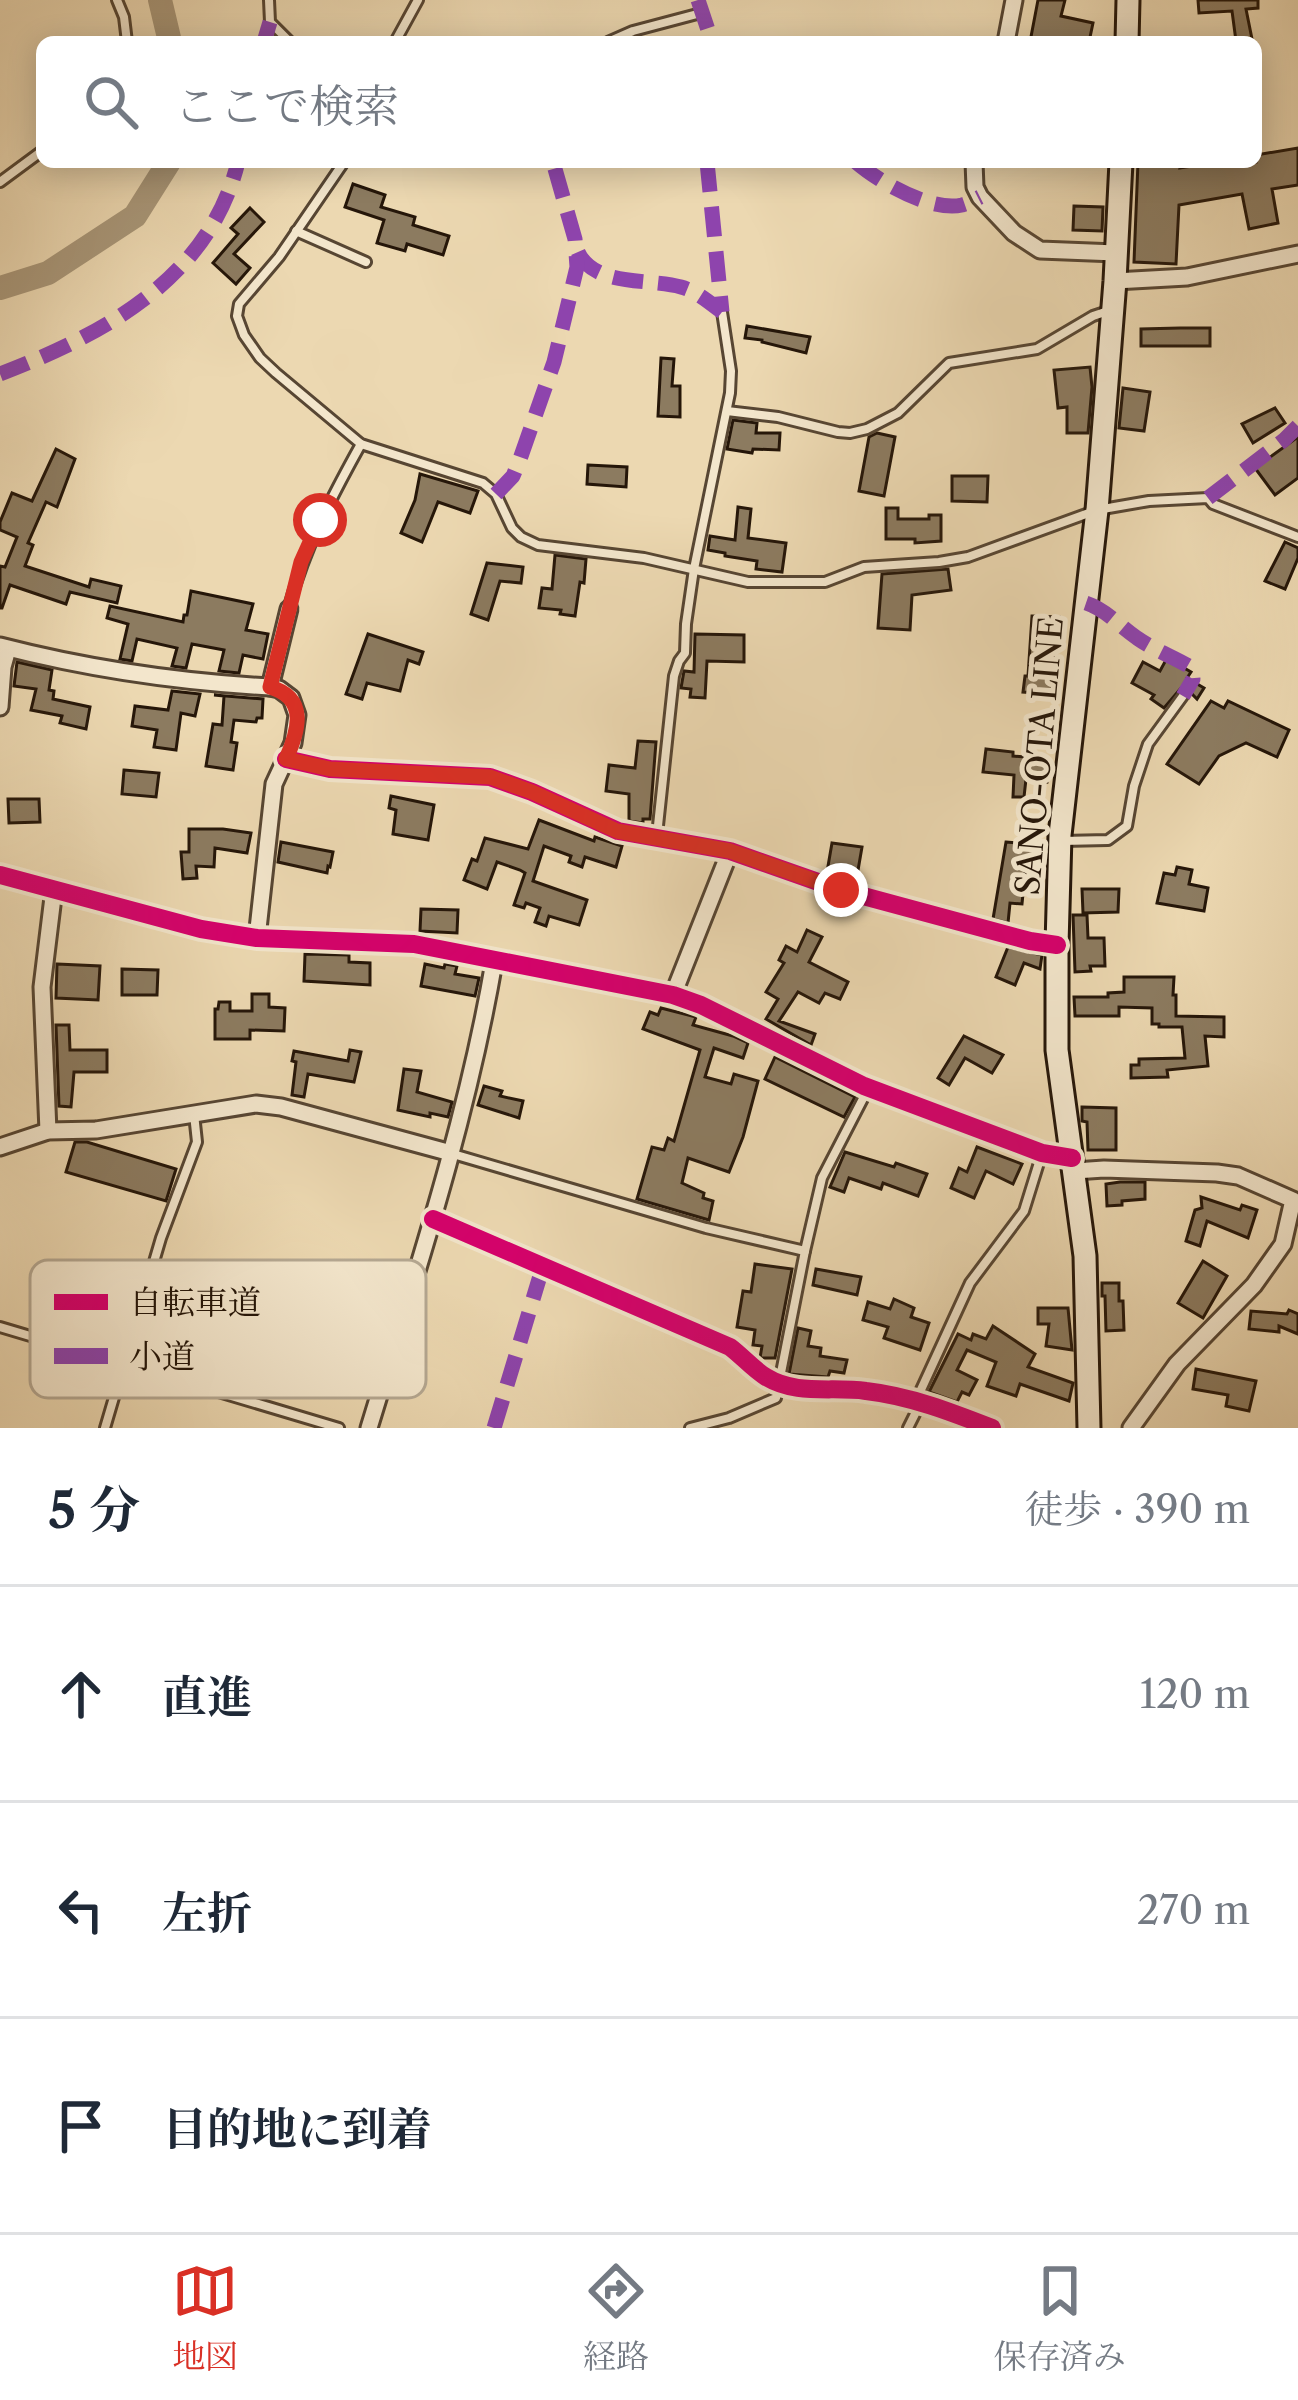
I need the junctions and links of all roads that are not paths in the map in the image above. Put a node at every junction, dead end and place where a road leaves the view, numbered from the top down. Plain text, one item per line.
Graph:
1 (117, 0) edge
2 (269, 0) edge
3 (418, 0) edge
4 (1014, 0) edge
5 (1128, 0) edge
6 (701, 13) dead end
7 (126, 36) edge
8 (284, 36) edge
9 (398, 36) edge
10 (622, 36) edge
11 (1007, 36) edge
12 (1127, 36) edge
13 (36, 156) edge
14 (340, 168) edge
15 (974, 168) edge
16 (1121, 168) edge
17 (0, 182) edge
18 (296, 231) junction
19 (1116, 253) junction
20 (1298, 254) edge
21 (366, 262) dead end
22 (1115, 281) junction
23 (1113, 310) junction
24 (722, 311) dead end
25 (726, 411) junction
26 (361, 444) junction
27 (1097, 510) junction
28 (1298, 537) edge
29 (694, 569) junction
30 (289, 610) joint
31 (4, 648) edge
32 (270, 687) junction
33 (1183, 696) dead end
34 (0, 707) edge
35 (286, 759) junction
36 (656, 839) junction
37 (1060, 841) junction
38 (730, 851) junction
39 (0, 875) edge
40 (54, 889) junction
41 (257, 938) junction
42 (1057, 945) junction
43 (494, 962) junction
44 (673, 995) junction
45 (868, 1088) junction
46 (194, 1113) junction
47 (48, 1131) junction
48 (0, 1147) edge
49 (451, 1153) junction
50 (1042, 1153) junction
51 (1074, 1164) junction
52 (1296, 1200) edge
53 (433, 1219) junction
54 (1290, 1246) edge
55 (805, 1251) junction
56 (155, 1260) edge
57 (420, 1260) edge
58 (0, 1327) edge
59 (30, 1336) edge
60 (778, 1384) junction
61 (114, 1398) edge
62 (236, 1398) edge
63 (378, 1398) edge
64 (918, 1401) junction
65 (105, 1428) edge
66 (338, 1428) edge
67 (369, 1428) edge
68 (690, 1428) edge
69 (908, 1428) edge
70 (992, 1428) edge
71 (1089, 1428) edge
72 (1132, 1428) edge

1 - 7 lane
2 - 8 lane
3 - 9 lane
4 - 11 street
5 - 12 main road
6 - 10 lane
13 - 17 lane
14 - 18 lane
15 - 19 street
16 - 19 main road, SANO-OTA LINE
18 - 21 lane
18 - 26 lane
19 - 22 main road, SANO-OTA LINE
20 - 22 street
22 - 23 main road, SANO-OTA LINE
23 - 25 lane
23 - 27 main road, SANO-OTA LINE
24 - 25 lane
25 - 29 lane
26 - 29 lane
26 - 30 lane
27 - 28 lane
27 - 29 lane
27 - 37 main road, SANO-OTA LINE
29 - 36 lane
30 - 32 street
31 - 32 street
31 - 34 street
32 - 35 street
33 - 37 lane
35 - 36 street
35 - 41 street
36 - 38 street
37 - 42 main road, SANO-OTA LINE
38 - 42 street
38 - 44 street
39 - 40 street
40 - 41 street
40 - 47 street
41 - 43 street
42 - 51 main road, SANO-OTA LINE
43 - 44 street
43 - 49 street
44 - 45 street
45 - 50 street
45 - 55 lane
46 - 47 street
46 - 49 street
46 - 56 lane
47 - 48 street
49 - 53 street
49 - 55 lane
50 - 51 street
50 - 64 lane
51 - 52 street
51 - 71 main road, SANO-OTA LINE
52 - 54 street
53 - 57 street
53 - 60 street
54 - 72 street
55 - 60 lane
58 - 59 lane
60 - 64 street
60 - 68 lane
61 - 65 lane
62 - 66 lane
63 - 67 street
64 - 69 lane
64 - 70 street

